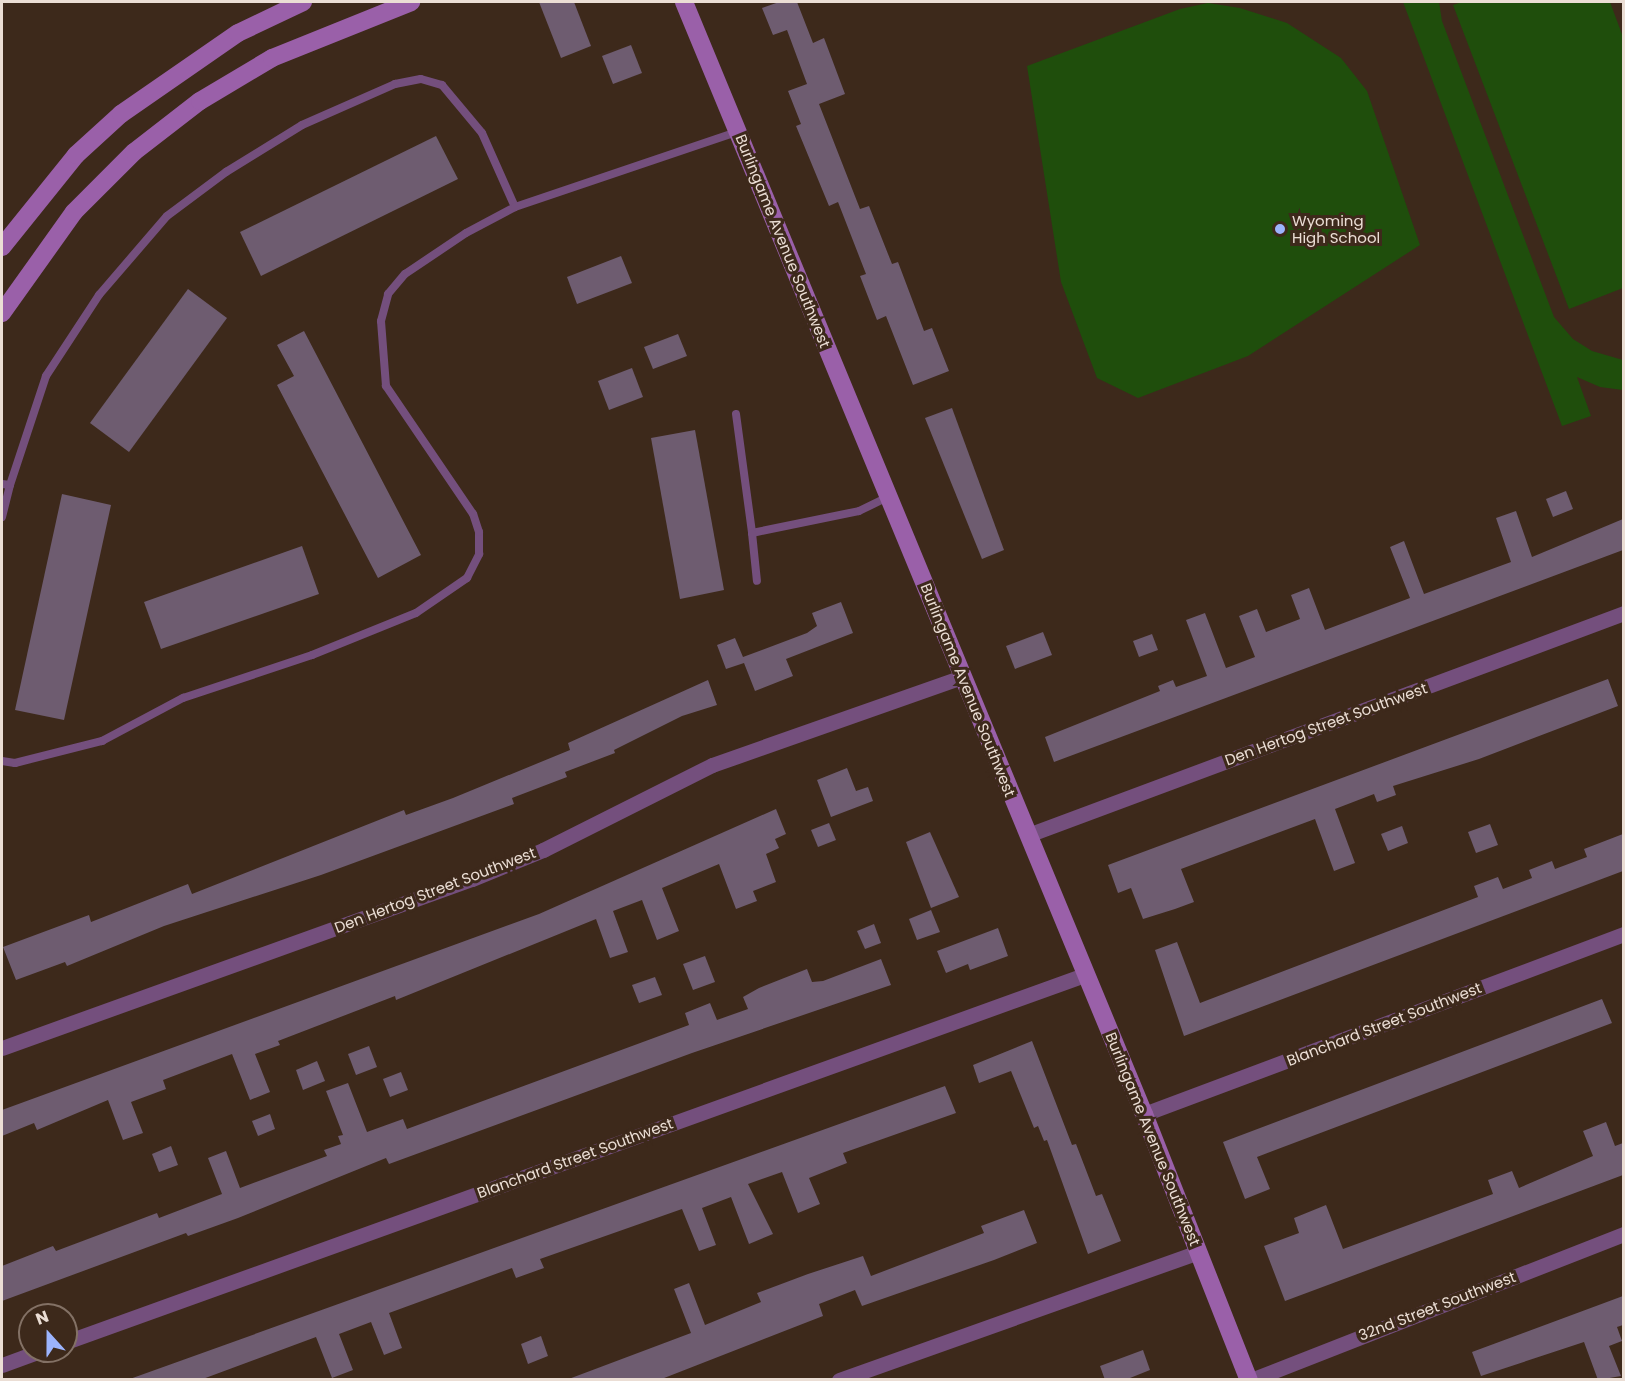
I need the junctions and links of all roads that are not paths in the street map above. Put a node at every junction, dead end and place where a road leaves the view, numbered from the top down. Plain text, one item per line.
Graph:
1 (303, 2) edge
2 (411, 2) edge
3 (684, 2) edge
4 (738, 131) junction
5 (515, 207) junction
6 (2, 247) edge
7 (2, 313) edge
8 (736, 414) dead end
9 (6, 485) edge
10 (888, 497) junction
11 (2, 517) edge
12 (752, 533) junction
13 (757, 581) dead end
14 (1623, 613) edge
15 (962, 677) junction
16 (2, 761) edge
17 (1028, 835) junction
18 (1623, 934) edge
19 (1084, 975) junction
20 (2, 1048) edge
21 (1144, 1114) junction
22 (1623, 1234) edge
23 (1200, 1252) junction
24 (78, 1338) edge
25 (18, 1359) edge
26 (2, 1365) edge
27 (839, 1380) edge
28 (1250, 1380) edge

1 - 6 street
2 - 7 street
3 - 4 street, Burlingame Avenue Southwest
4 - 5 lane
4 - 10 street, Burlingame Avenue Southwest
5 - 9 lane
5 - 16 lane
8 - 12 lane
9 - 11 lane
10 - 12 lane
10 - 15 street, Burlingame Avenue Southwest
12 - 13 lane
14 - 17 street, Den Hertog Street Southwest
15 - 17 street, Burlingame Avenue Southwest
15 - 20 street, Den Hertog Street Southwest
17 - 19 street, Burlingame Avenue Southwest
18 - 21 street, Blanchard Street Southwest
19 - 21 street, Burlingame Avenue Southwest
19 - 24 street, Blanchard Street Southwest
21 - 23 street, Burlingame Avenue Southwest
22 - 28 street, 32nd Street Southwest
23 - 27 street
23 - 28 street, Burlingame Avenue Southwest
25 - 26 street

